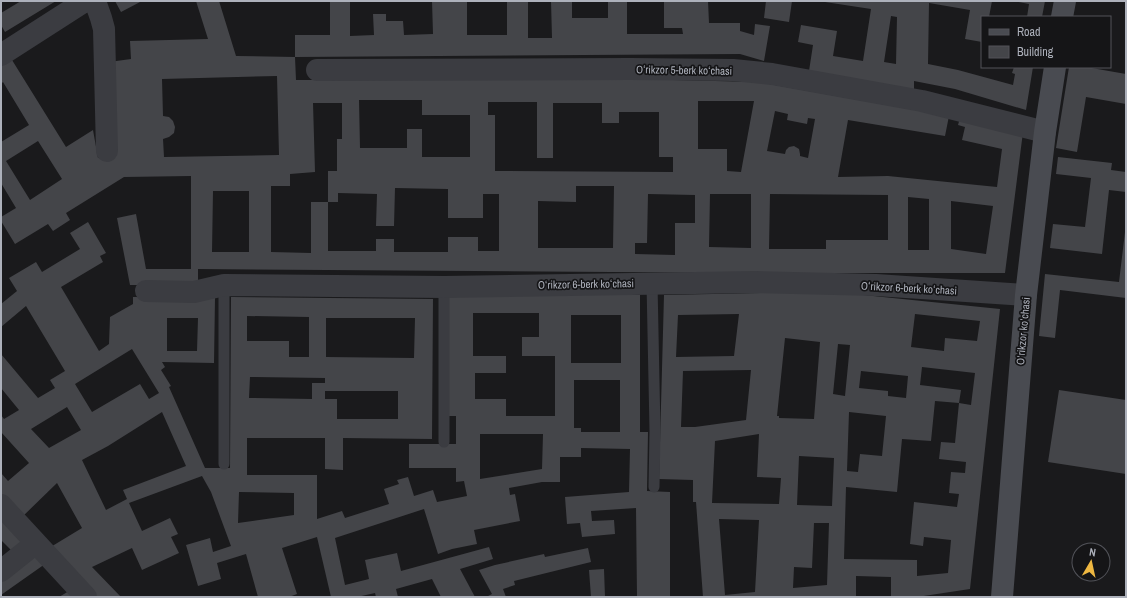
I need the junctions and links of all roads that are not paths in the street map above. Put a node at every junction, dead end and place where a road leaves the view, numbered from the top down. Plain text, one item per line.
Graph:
1 (86, 1) edge
2 (95, 1) edge
3 (1065, 1) edge
4 (1062, 16) edge
5 (1, 55) edge
6 (1055, 68) edge
7 (317, 70) dead end
8 (1045, 132) junction
9 (107, 151) dead end
10 (652, 283) junction
11 (224, 285) junction
12 (444, 287) junction
13 (146, 291) dead end
14 (1026, 295) junction
15 (444, 442) dead end
16 (224, 464) dead end
17 (654, 487) dead end
18 (1, 505) edge
19 (36, 543) junction
20 (1, 571) edge
21 (86, 597) edge
22 (1002, 597) edge

1 - 5 street
2 - 9 street
3 - 4 main road
6 - 8 main road, Oʻrikzor koʻchasi
7 - 8 street, Oʻrikzor 5-berk koʻchasi
8 - 14 main road, Oʻrikzor koʻchasi
10 - 12 street, Oʻrikzor 6-berk koʻchasi
10 - 14 street, Oʻrikzor 6-berk koʻchasi
10 - 17 lane
11 - 12 street, Oʻrikzor 6-berk koʻchasi
11 - 13 street, Oʻrikzor 6-berk koʻchasi
11 - 16 lane
12 - 15 lane
14 - 22 main road, Oʻrikzor koʻchasi
18 - 19 street
19 - 20 street
19 - 21 street

